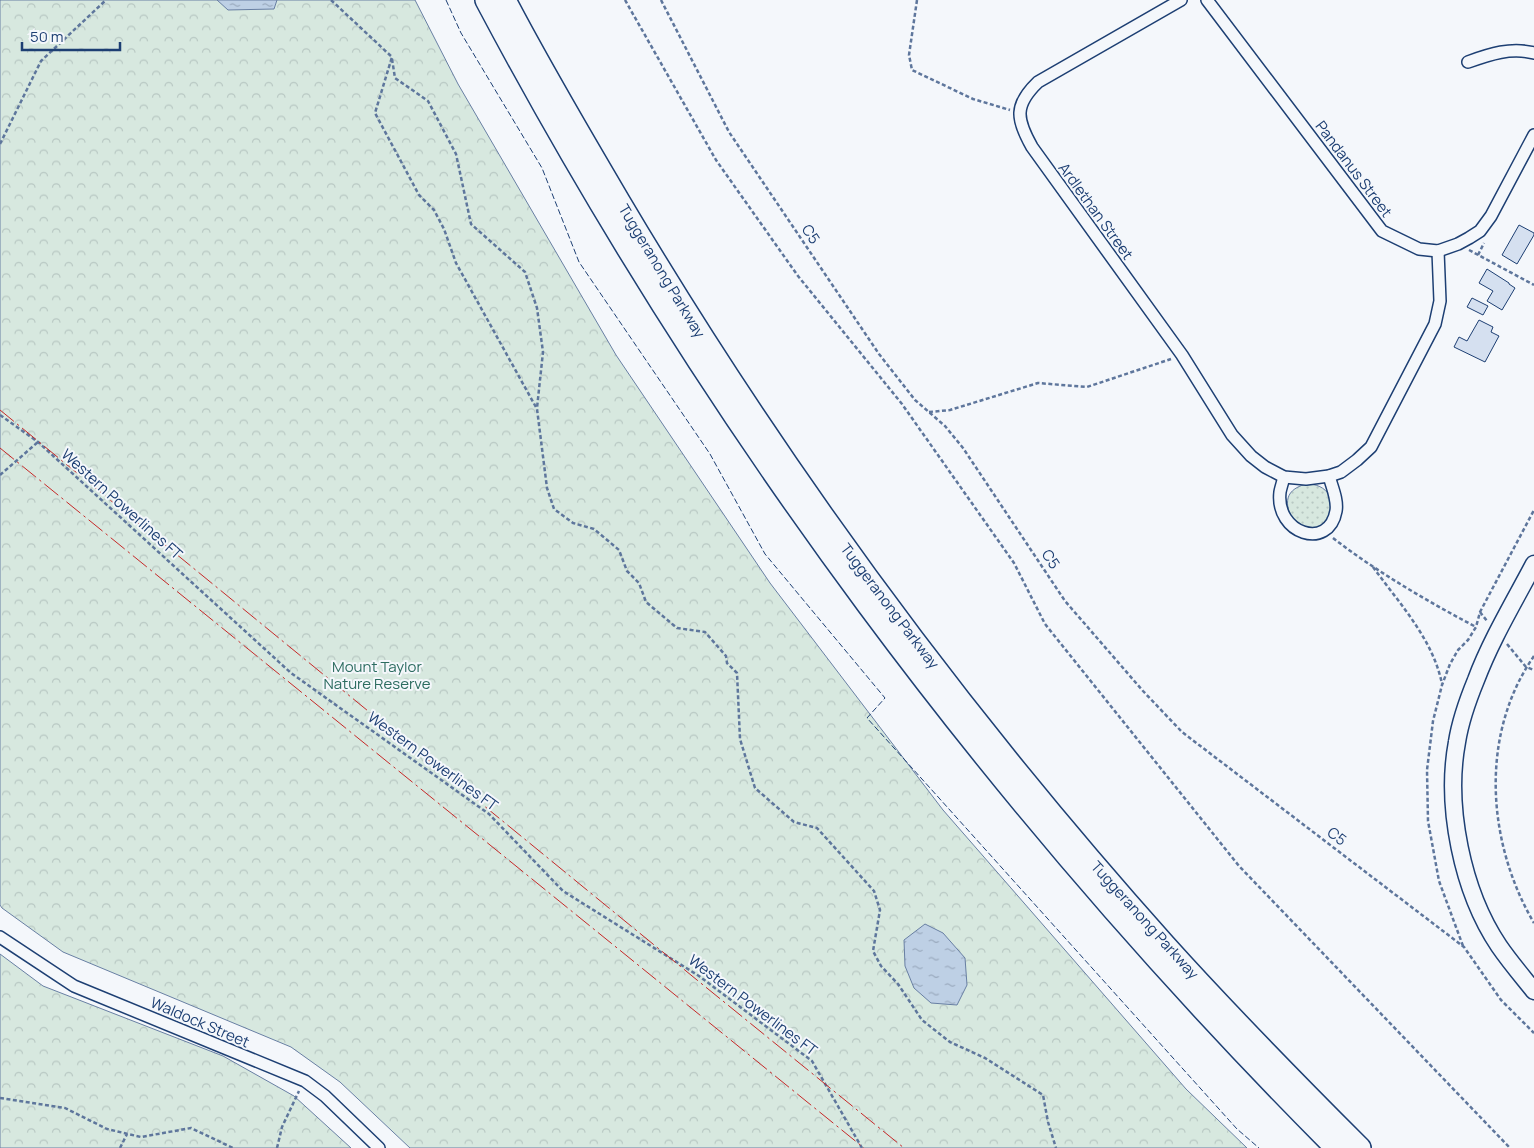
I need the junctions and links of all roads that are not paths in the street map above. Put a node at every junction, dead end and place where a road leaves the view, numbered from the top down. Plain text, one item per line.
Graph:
1 (486, 0) edge
2 (505, 0) edge
3 (1181, 0) edge
4 (1207, 0) edge
5 (1534, 53) edge
6 (1468, 62) dead end
7 (1534, 135) edge
8 (1438, 251) junction
9 (1329, 476) junction
10 (1284, 477) junction
11 (1534, 564) edge
12 (0, 937) edge
13 (1534, 991) edge
14 (379, 1148) edge
15 (1336, 1148) edge
16 (1360, 1148) edge

1 - 15 highway, Tuggeranong Parkway
2 - 16 highway, Tuggeranong Parkway
3 - 10 street, Ardlethan Street
4 - 8 street, Pandanus Street
5 - 6 street
7 - 8 street
8 - 9 street, Ardlethan Street
9 - 10 street, Ardlethan Street
9 - 10 street
11 - 13 main road
12 - 14 street, Waldock Street

